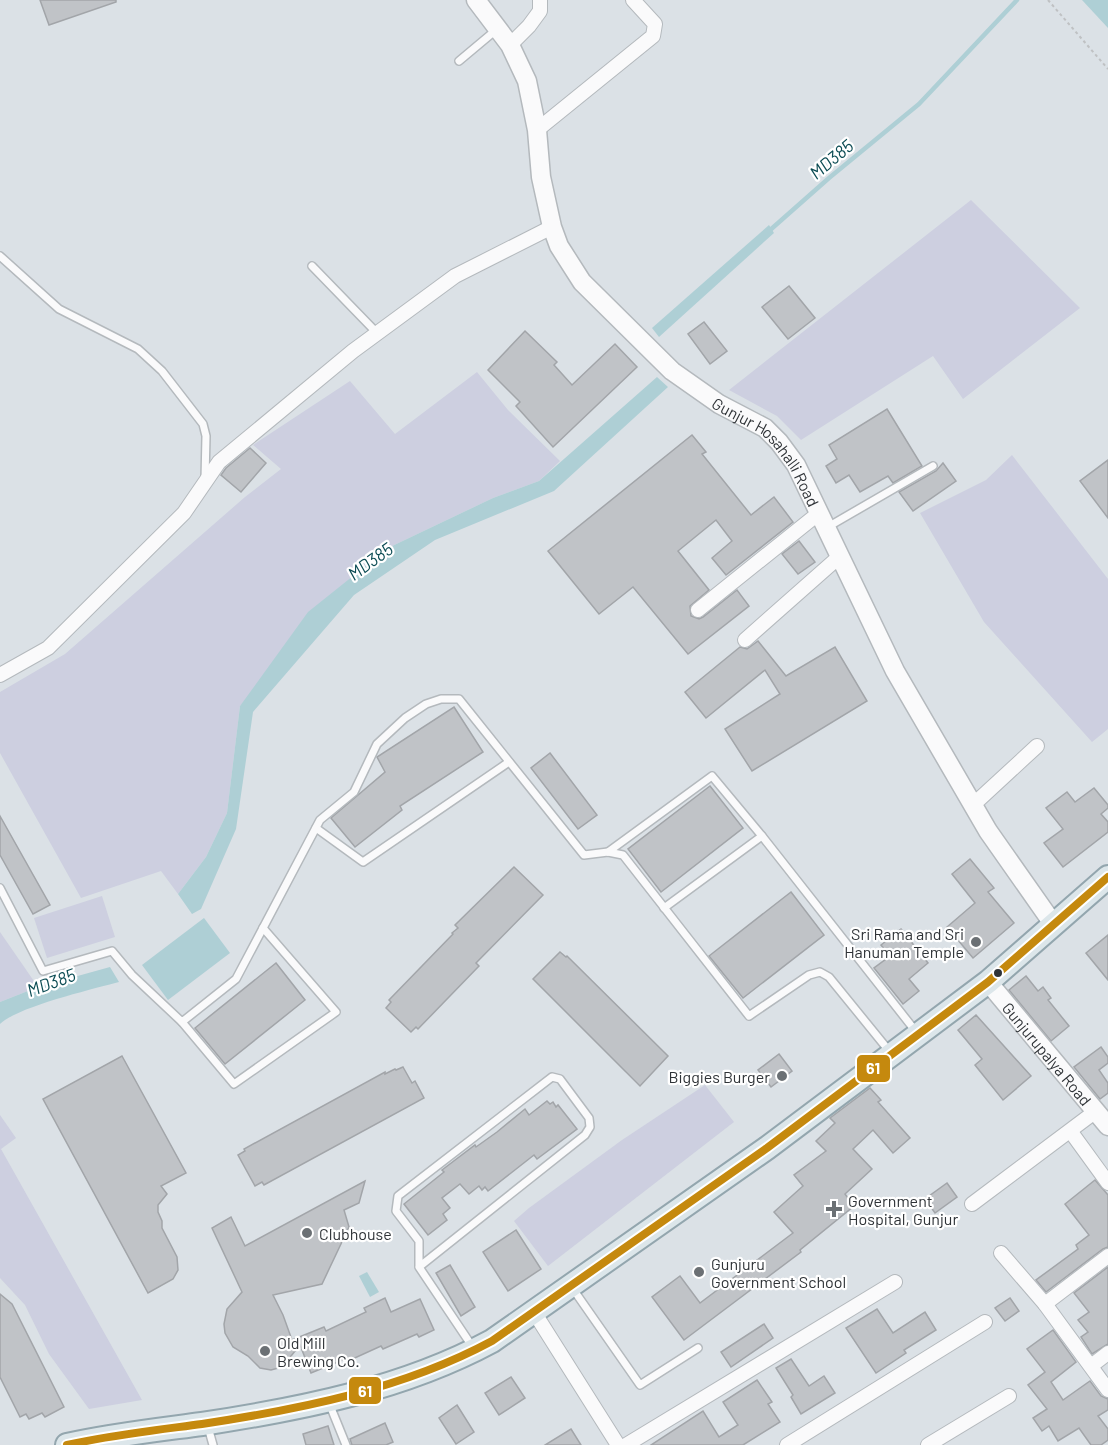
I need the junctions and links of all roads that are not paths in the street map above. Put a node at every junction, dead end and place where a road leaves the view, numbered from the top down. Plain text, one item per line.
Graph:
1 (476, 0) edge
2 (540, 0) edge
3 (633, 0) edge
4 (498, 29) junction
5 (510, 45) junction
6 (459, 61) dead end
7 (537, 130) junction
8 (552, 228) junction
9 (0, 256) edge
10 (312, 266) dead end
11 (377, 333) junction
12 (933, 466) dead end
13 (205, 481) junction
14 (823, 520) junction
15 (840, 556) junction
16 (698, 610) dead end
17 (745, 640) dead end
18 (0, 675) edge
19 (1037, 746) dead end
20 (509, 762) junction
21 (973, 805) junction
22 (316, 828) junction
23 (762, 836) junction
24 (608, 852) junction
25 (1108, 877) edge
26 (0, 888) edge
27 (664, 908) junction
28 (1054, 925) junction
29 (263, 928) junction
30 (988, 982) junction
31 (182, 1022) junction
32 (918, 1034) junction
33 (892, 1054) junction
34 (1096, 1111) junction
35 (1108, 1126) edge
36 (1071, 1132) junction
37 (1108, 1183) edge
38 (972, 1204) dead end
39 (1000, 1253) dead end
40 (1108, 1256) edge
41 (419, 1267) junction
42 (895, 1282) dead end
43 (572, 1287) junction
44 (1045, 1304) junction
45 (534, 1312) junction
46 (985, 1322) dead end
47 (698, 1348) dead end
48 (474, 1351) junction
49 (1108, 1353) edge
50 (1091, 1366) junction
51 (1108, 1390) edge
52 (1009, 1396) dead end
53 (327, 1399) junction
54 (207, 1423) junction
55 (136, 1439) edge
56 (92, 1442) edge
57 (67, 1445) edge
58 (213, 1445) edge
59 (346, 1445) edge
60 (618, 1445) edge
61 (626, 1445) edge
62 (787, 1445) edge
63 (928, 1445) edge

1 - 4 street, Gunjur Hosahalli Road
2 - 5 street
3 - 7 street
4 - 5 street, Gunjur Hosahalli Road
4 - 6 lane
5 - 7 street, Gunjur Hosahalli Road
7 - 8 street, Gunjur Hosahalli Road
8 - 11 street
8 - 14 street, Gunjur Hosahalli Road
9 - 13 lane
10 - 11 lane
11 - 13 street
12 - 14 lane
13 - 18 street
14 - 15 street, Gunjur Hosahalli Road
14 - 16 street
15 - 17 street
15 - 21 street, Gunjur Hosahalli Road
19 - 21 street
20 - 22 lane
20 - 22 lane
20 - 24 lane
21 - 28 street, Gunjur Hosahalli Road
22 - 29 lane
23 - 24 lane
23 - 27 lane
23 - 32 lane
24 - 27 lane
25 - 28 main road
26 - 31 lane
27 - 33 lane
28 - 30 main road
29 - 31 lane
29 - 31 lane
30 - 32 main road
30 - 34 street, Gunjurupalya Road
32 - 33 main road
33 - 43 main road
34 - 35 street, Gunjurupalya Road
34 - 36 street
36 - 37 street
36 - 38 street
39 - 44 street
40 - 44 street
41 - 41 lane
41 - 48 lane
42 - 61 street
43 - 45 main road
43 - 47 lane
44 - 50 street
45 - 48 main road
45 - 60 street
46 - 62 street
48 - 53 main road
49 - 50 street
50 - 51 street
52 - 63 street
53 - 54 main road
53 - 59 lane
54 - 55 main road
54 - 58 lane
55 - 56 main road
56 - 57 main road

